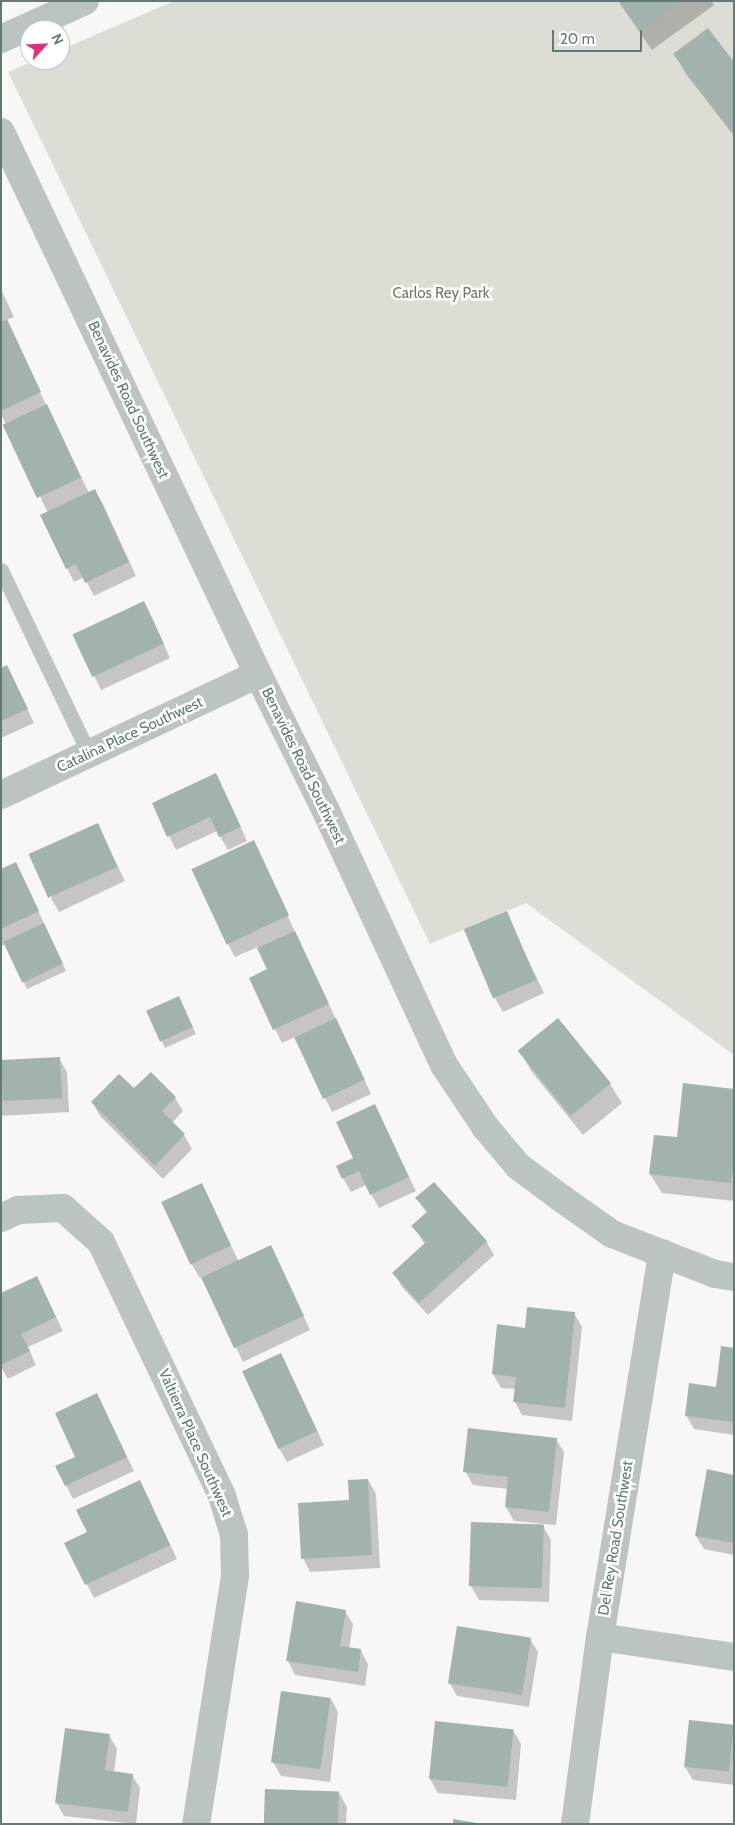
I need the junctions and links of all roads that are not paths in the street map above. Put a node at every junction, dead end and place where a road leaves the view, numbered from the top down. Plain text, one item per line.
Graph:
1 (85, 1) edge
2 (1, 39) edge
3 (1, 132) edge
4 (1, 570) edge
5 (258, 674) junction
6 (89, 754) junction
7 (1, 795) edge
8 (1, 1218) edge
9 (662, 1253) junction
10 (734, 1276) edge
11 (600, 1637) junction
12 (734, 1657) edge
13 (196, 1824) edge
14 (574, 1824) edge

1 - 2 street
3 - 5 street, Benavides Road Southwest
4 - 6 lane
5 - 6 street, Catalina Place Southwest
5 - 9 street, Benavides Road Southwest
6 - 7 street, Catalina Place Southwest
8 - 13 street, Valtierra Place Southwest
9 - 10 street, Benavides Road Southwest
9 - 11 street, Del Rey Road Southwest
11 - 12 street
11 - 14 street, Del Rey Road Southwest

